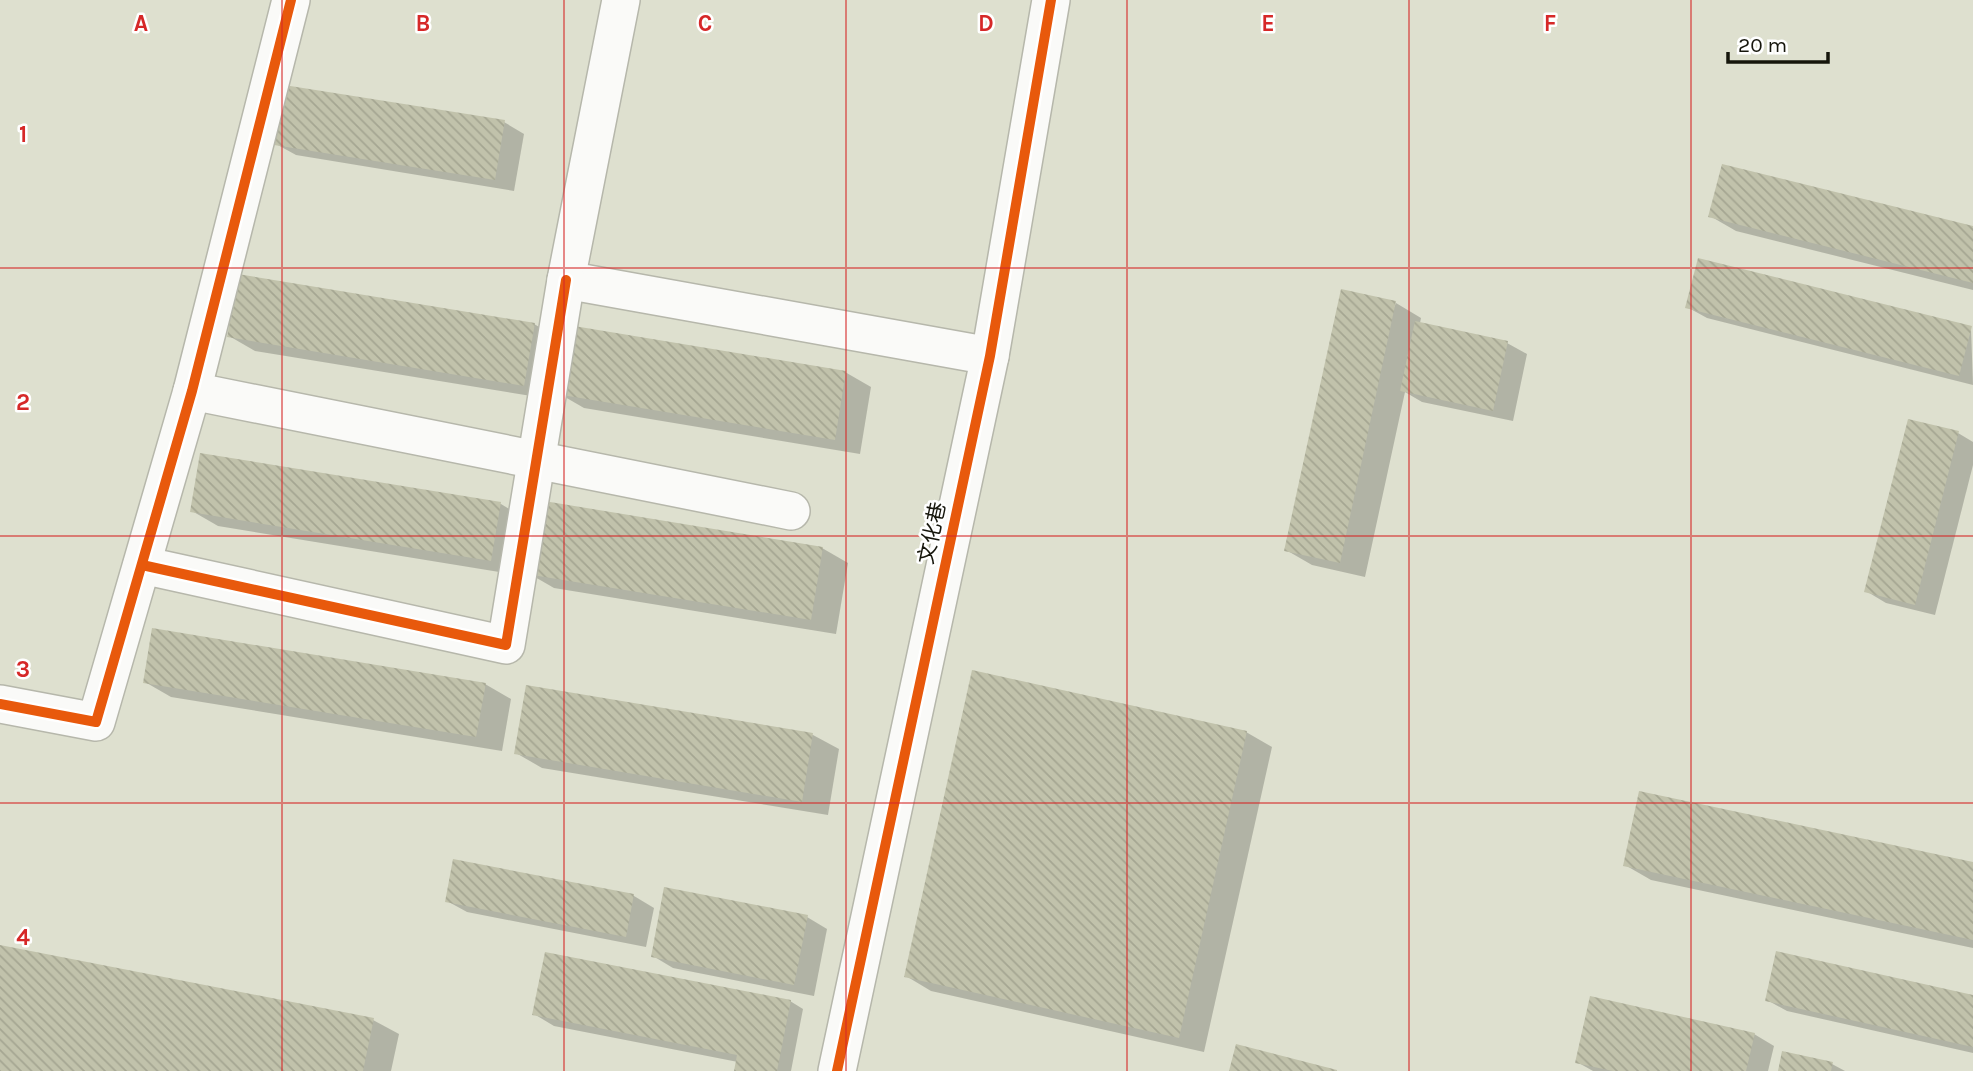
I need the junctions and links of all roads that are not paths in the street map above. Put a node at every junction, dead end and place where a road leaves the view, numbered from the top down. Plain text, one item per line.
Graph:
1 (291, 0) edge
2 (621, 0) edge
3 (1051, 0) edge
4 (566, 280) junction
5 (989, 356) junction
6 (192, 391) junction
7 (534, 459) junction
8 (791, 511) dead end
9 (142, 565) junction
10 (0, 704) edge
11 (838, 1071) edge

1 - 6 street
2 - 4 street
3 - 5 street, 文化巷
4 - 5 street
4 - 7 street
5 - 11 street, 文化巷
6 - 7 street
6 - 9 street
7 - 8 street
7 - 9 street
9 - 10 street

